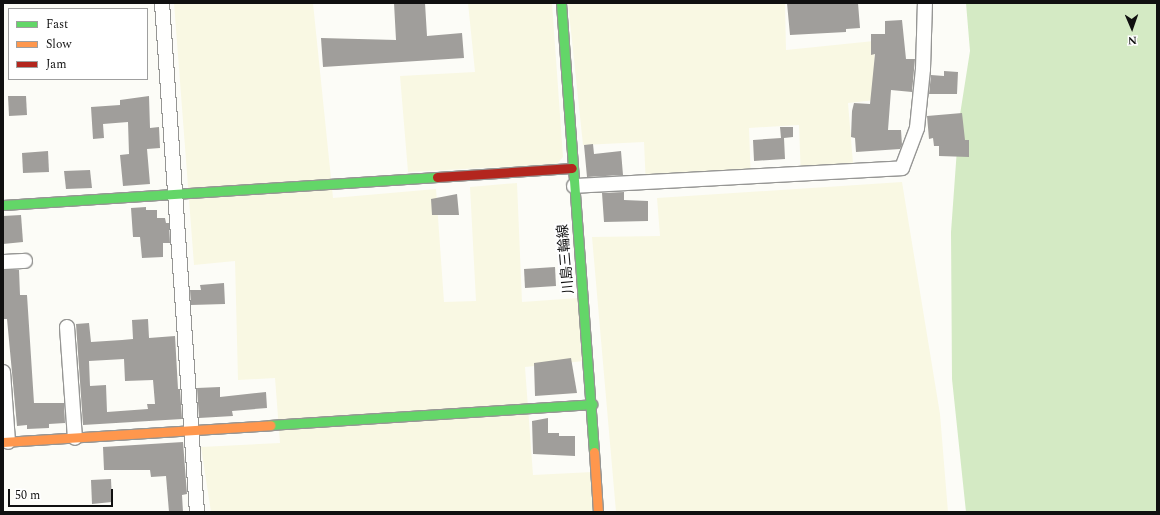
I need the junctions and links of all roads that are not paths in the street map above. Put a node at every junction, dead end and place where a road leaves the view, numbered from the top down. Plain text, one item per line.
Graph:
1 (162, 3) edge
2 (561, 3) edge
3 (925, 3) edge
4 (572, 168) junction
5 (574, 186) junction
6 (174, 193) junction
7 (3, 205) edge
8 (25, 261) dead end
9 (3, 262) edge
10 (67, 326) dead end
11 (3, 372) edge
12 (592, 404) junction
13 (190, 431) junction
14 (75, 438) junction
15 (6, 442) edge
16 (197, 512) edge
17 (598, 512) edge

1 - 6 street
2 - 4 street, 川島三輪線
3 - 5 street
4 - 5 street, 川島三輪線
4 - 6 street
5 - 12 street, 川島三輪線
6 - 7 street
6 - 13 street
8 - 9 street
10 - 14 street
11 - 15 street
12 - 13 street
12 - 17 street, 川島三輪線
13 - 14 street
13 - 16 street
14 - 15 street

